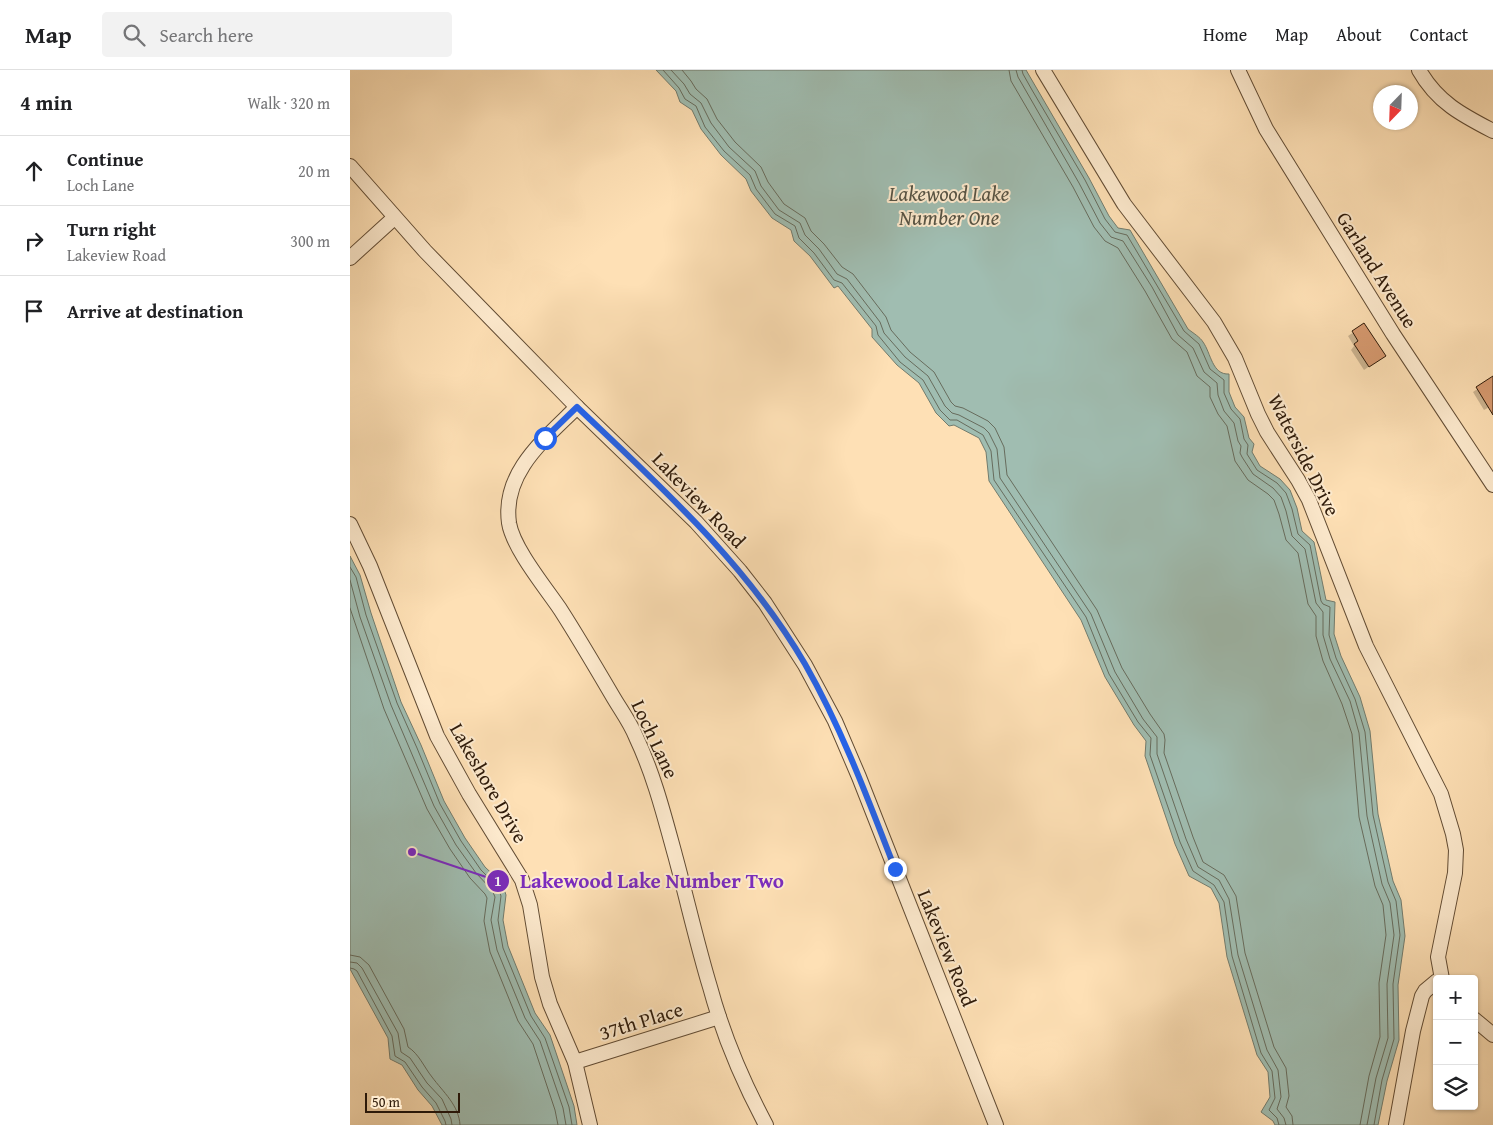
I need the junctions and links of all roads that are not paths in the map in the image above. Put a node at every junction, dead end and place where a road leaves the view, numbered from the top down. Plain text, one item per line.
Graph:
1 (1043, 70) edge
2 (1238, 70) edge
3 (1419, 70) edge
4 (1493, 131) edge
5 (350, 166) edge
6 (394, 218) junction
7 (350, 258) edge
8 (577, 407) junction
9 (1493, 485) edge
10 (350, 524) edge
11 (1441, 975) edge
12 (1433, 984) edge
13 (719, 1017) junction
14 (1475, 1020) edge
15 (1493, 1035) edge
16 (575, 1062) junction
17 (590, 1125) edge
18 (766, 1125) edge
19 (996, 1125) edge
20 (1396, 1125) edge

1 - 11 street, Waterside Drive
2 - 9 street, Garland Avenue
3 - 4 street
5 - 6 street, Lakeview Road
6 - 7 street
6 - 8 street, Lakeview Road
8 - 13 street, Loch Lane
8 - 19 street, Lakeview Road
10 - 16 street, Lakeshore Drive
12 - 20 street
13 - 16 street, 37th Place
13 - 18 street, Loch Lane
14 - 15 street
16 - 17 street, Lakeshore Drive

